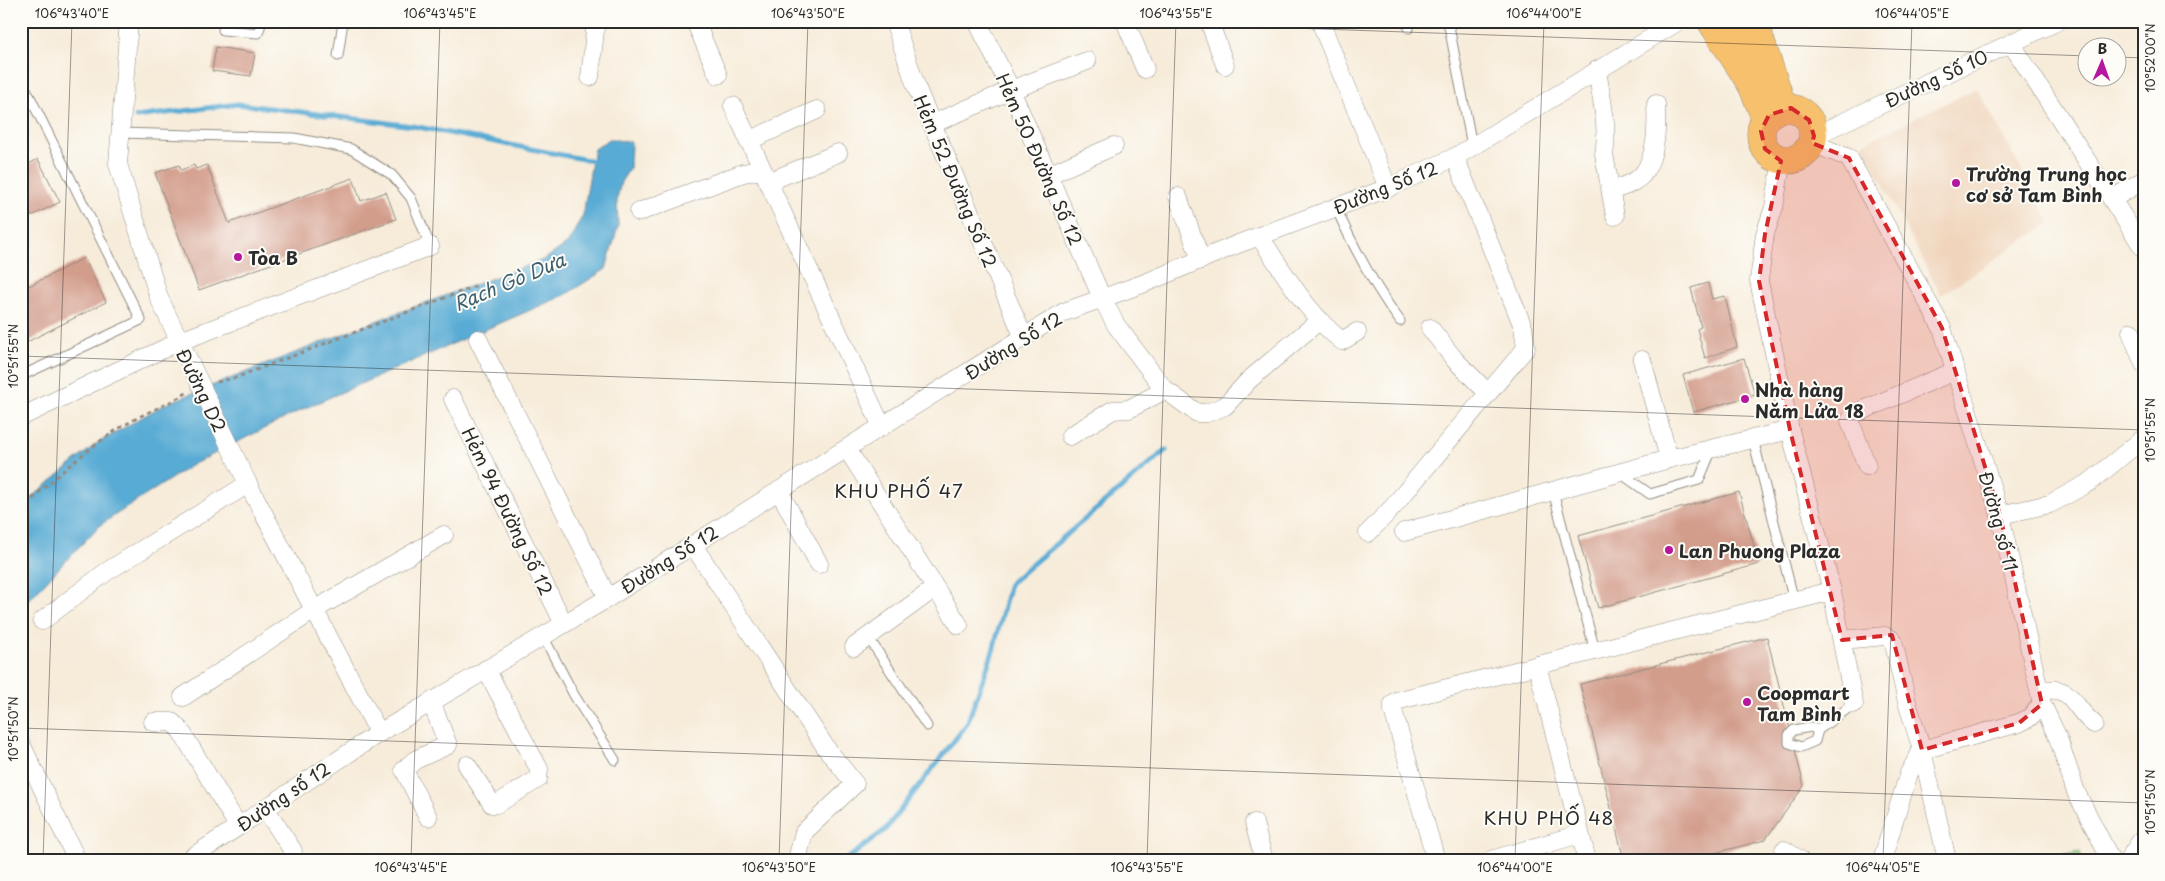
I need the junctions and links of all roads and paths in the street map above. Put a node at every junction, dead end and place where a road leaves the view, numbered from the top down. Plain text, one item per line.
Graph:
1 (129, 21) edge
2 (262, 21) edge
3 (343, 21) edge
4 (596, 21) edge
5 (695, 21) edge
6 (894, 21) edge
7 (1125, 21) edge
8 (1209, 21) edge
9 (1320, 21) edge
10 (1448, 21) edge
11 (1679, 21) edge
12 (1711, 21) edge
13 (1739, 21) edge
14 (1754, 21) edge
15 (978, 22) edge
16 (2051, 23) edge
17 (223, 30) dead end
18 (2011, 43) junction
19 (338, 56) dead end
20 (1086, 61) dead end
21 (1226, 65) dead end
22 (1145, 69) dead end
23 (1597, 70) junction
24 (718, 75) dead end
25 (590, 77) dead end
26 (1752, 85) junction
27 (1010, 90) junction
28 (21, 94) edge
29 (1656, 104) dead end
30 (733, 106) dead end
31 (818, 110) dead end
32 (1774, 113) junction
33 (932, 124) junction
34 (120, 133) junction
35 (1813, 139) junction
36 (748, 141) junction
37 (1114, 146) dead end
38 (1472, 146) junction
39 (838, 153) dead end
40 (1455, 157) junction
41 (1782, 160) junction
42 (1048, 175) junction
43 (765, 176) junction
44 (2144, 180) edge
45 (1388, 188) junction
46 (1612, 190) junction
47 (1178, 197) dead end
48 (2112, 199) junction
49 (1336, 208) junction
50 (639, 212) dead end
51 (1615, 216) dead end
52 (1259, 236) junction
53 (430, 246) joint
54 (2144, 249) edge
55 (1201, 260) junction
56 (476, 286) dead end
57 (1102, 298) junction
58 (1320, 320) junction
59 (1400, 321) dead end
60 (1430, 328) dead end
61 (1357, 332) dead end
62 (2131, 332) dead end
63 (1024, 338) junction
64 (478, 339) dead end
65 (178, 342) junction
66 (1642, 360) dead end
67 (2144, 364) edge
68 (1955, 370) junction
69 (21, 376) edge
70 (199, 385) junction
71 (1164, 388) junction
72 (1488, 393) junction
73 (453, 399) dead end
74 (21, 416) edge
75 (882, 427) junction
76 (1790, 430) junction
77 (1070, 436) dead end
78 (2144, 438) edge
79 (1753, 439) junction
80 (847, 449) junction
81 (1712, 449) junction
82 (1669, 459) junction
83 (1867, 466) dead end
84 (1620, 472) junction
85 (248, 484) junction
86 (779, 491) junction
87 (1553, 491) junction
88 (21, 510) edge
89 (2000, 515) junction
90 (1404, 532) dead end
91 (1368, 533) dead end
92 (444, 535) dead end
93 (693, 545) junction
94 (819, 564) dead end
95 (935, 588) junction
96 (1832, 591) junction
97 (608, 598) junction
98 (1794, 600) junction
99 (314, 610) junction
100 (42, 621) dead end
101 (564, 624) junction
102 (959, 625) dead end
103 (543, 636) junction
104 (868, 637) junction
105 (1842, 640) junction
106 (854, 647) dead end
107 (1594, 651) junction
108 (1536, 665) junction
109 (486, 669) junction
110 (183, 697) dead end
111 (2041, 697) junction
112 (431, 702) junction
113 (1854, 704) joint
114 (153, 722) dead end
115 (2094, 724) dead end
116 (927, 726) dead end
117 (1818, 730) dead end
118 (379, 733) junction
119 (21, 744) edge
120 (1922, 750) junction
121 (615, 760) dead end
122 (467, 766) dead end
123 (265, 808) junction
124 (428, 817) dead end
125 (1254, 823) dead end
126 (238, 826) junction
127 (1580, 834) junction
128 (2144, 836) edge
129 (1784, 850) dead end
130 (293, 851) dead end
131 (189, 859) edge
132 (77, 860) edge
133 (798, 860) edge
134 (1264, 860) edge
135 (1436, 860) edge
136 (1491, 860) edge
137 (1587, 860) edge
138 (1800, 860) edge
139 (1882, 860) edge
140 (1947, 860) edge
141 (2111, 860) edge
142 (2128, 860) edge

1 - 34 street, Đường D2
2 - 17 lane
3 - 19 lane
4 - 25 street
5 - 24 street
6 - 33 street, Hẻm 52 Đường Số 12
7 - 22 street
8 - 21 street
9 - 45 street
10 - 38 lane
11 - 23 street, Đường Số 12
12 - 26 main road
13 - 26 main road
14 - 32 main road
15 - 27 street, Hẻm 50 Đường Số 12
16 - 18 street, Đường Số 10
18 - 35 street, Đường Số 10
18 - 48 street
20 - 27 street
23 - 38 street, Đường Số 12
23 - 46 street
26 - 32 main road
27 - 33 street
27 - 42 street, Hẻm 50 Đường Số 12
28 - 69 lane
29 - 46 street
30 - 36 street
31 - 36 street
32 - 35 main road
32 - 41 main road
33 - 63 street, Hẻm 52 Đường Số 12
34 - 53 lane
34 - 65 street, Đường D2
35 - 41 main road
35 - 68 street, Đường số 11
36 - 43 street
37 - 42 street
38 - 40 street, Đường Số 12
39 - 43 street
40 - 45 street, Đường Số 12
40 - 72 street
41 - 76 street
42 - 57 street, Hẻm 50 Đường Số 12
43 - 50 street
43 - 75 street
44 - 48 street
45 - 49 street, Đường Số 12
46 - 51 street
47 - 55 street
48 - 54 street
49 - 52 street, Đường Số 12
49 - 59 lane
52 - 55 street, Đường Số 12
52 - 58 street
53 - 65 street
55 - 57 street, Đường Số 12
56 - 70 path
57 - 63 street, Đường Số 12
57 - 71 street, Hẻm 50 Đường Số 12
58 - 61 street
58 - 71 street, Hẻm 50 Đường Số 12
60 - 72 street
62 - 67 street
63 - 75 street, Đường Số 12
64 - 97 street
65 - 70 street, Đường D2
65 - 74 street
66 - 82 street
68 - 83 street
68 - 89 street, Đường số 11
70 - 85 street, Đường D2
70 - 88 path
71 - 77 street
72 - 91 street
73 - 101 street, Hẻm 94 Đường Số 12
75 - 80 street, Đường Số 12
76 - 79 street
76 - 96 street
78 - 89 street
79 - 81 street
79 - 98 lane
80 - 86 street, Đường Số 12
80 - 95 street
81 - 82 street
81 - 84 lane
82 - 84 street
84 - 87 street
85 - 99 street, Đường D2
85 - 100 street
86 - 93 street, Đường Số 12
86 - 94 street
87 - 90 street
87 - 107 lane
89 - 111 street, Đường số 11
92 - 99 street
93 - 97 street, Đường Số 12
93 - 133 street
95 - 102 street
95 - 104 street
96 - 98 street
96 - 105 street
97 - 101 street, Đường Số 12
98 - 107 street
99 - 110 street
99 - 118 street, Đường D2
101 - 103 street, Đường Số 12
103 - 109 street, Đường Số 12
103 - 121 lane
104 - 106 street
104 - 116 lane
105 - 113 street
105 - 120 street
107 - 108 street
108 - 127 street
108 - 135 street
109 - 112 street, Đường Số 12
109 - 122 street
111 - 115 street
111 - 120 street
111 - 141 street, Đường số 11
112 - 118 street, Đường Số 12
112 - 124 street
113 - 117 lane
114 - 126 street
118 - 123 street, Đường số 12
119 - 132 street
120 - 139 street
120 - 140 street
123 - 126 street, Đường số 12
123 - 130 street
125 - 134 street
126 - 131 street, Đường số 12
127 - 136 street
127 - 137 street
128 - 142 street
129 - 138 street

